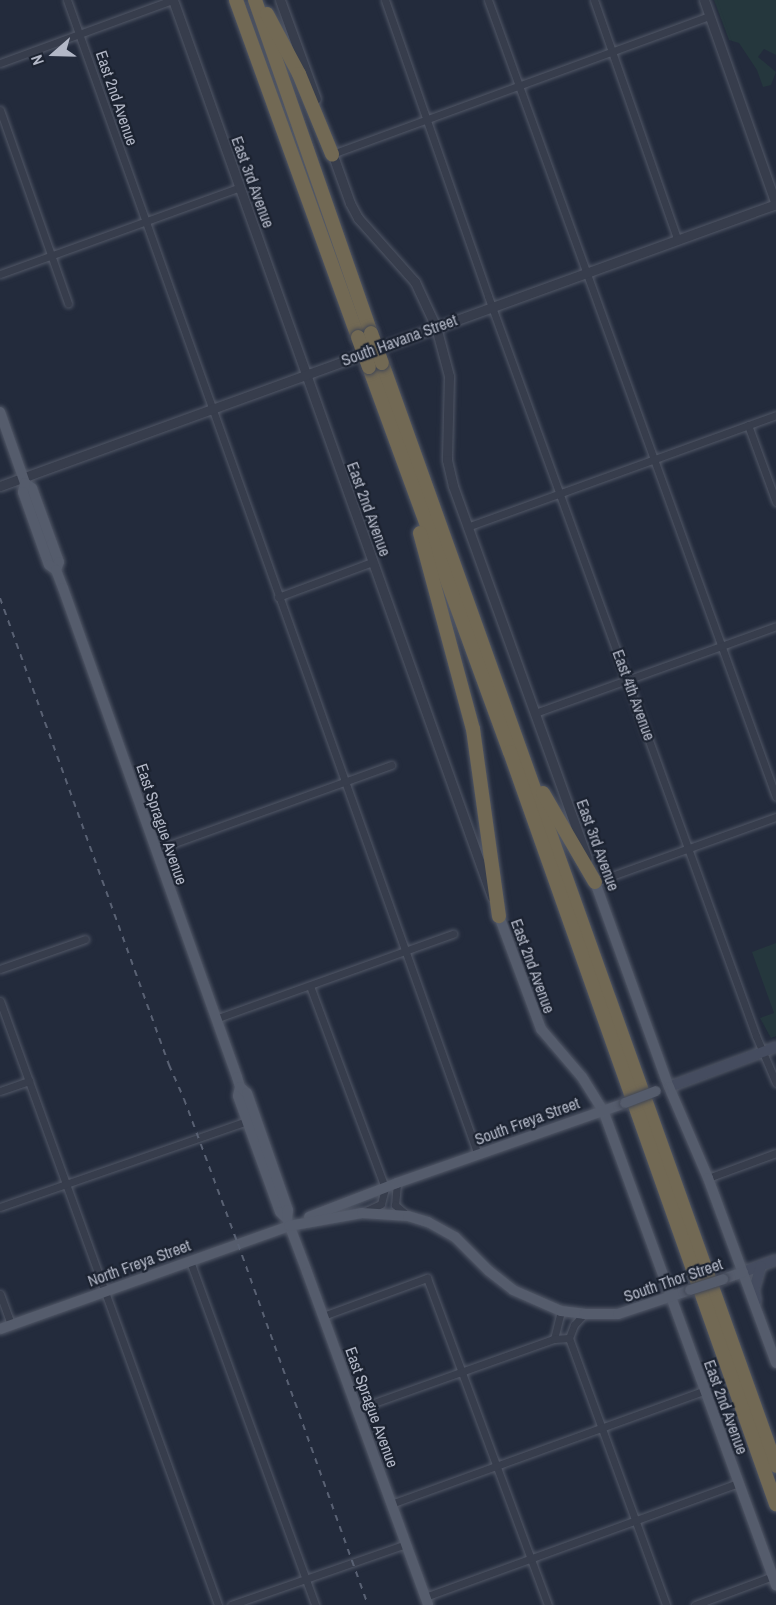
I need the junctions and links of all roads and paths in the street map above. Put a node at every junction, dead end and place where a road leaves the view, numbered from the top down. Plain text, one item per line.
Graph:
1 (67, 0) edge
2 (173, 0) edge
3 (236, 0) edge
4 (255, 0) edge
5 (260, 0) edge
6 (280, 0) edge
7 (385, 0) edge
8 (488, 0) edge
9 (594, 0) edge
10 (704, 0) edge
11 (709, 16) junction
12 (79, 35) junction
13 (612, 52) junction
14 (0, 63) edge
15 (518, 87) junction
16 (0, 110) edge
17 (427, 121) junction
18 (332, 154) junction
19 (238, 188) junction
20 (776, 204) edge
21 (145, 222) junction
22 (677, 239) junction
23 (51, 255) junction
24 (587, 272) junction
25 (0, 274) edge
26 (68, 303) dead end
27 (493, 306) junction
28 (436, 327) junction
29 (365, 335) junction
30 (375, 365) junction
31 (305, 375) junction
32 (381, 401) junction
33 (211, 409) junction
34 (0, 412) edge
35 (776, 415) edge
36 (748, 425) junction
37 (655, 458) junction
38 (24, 480) junction
39 (0, 486) edge
40 (560, 493) junction
41 (776, 502) edge
42 (467, 527) junction
43 (372, 562) junction
44 (278, 597) junction
45 (776, 626) edge
46 (722, 645) junction
47 (628, 679) junction
48 (535, 713) junction
49 (525, 763) junction
50 (391, 765) dead end
51 (345, 782) junction
52 (776, 797) edge
53 (776, 817) edge
54 (689, 848) junction
55 (155, 850) junction
56 (595, 882) junction
57 (499, 916) junction
58 (453, 934) dead end
59 (85, 939) dead end
60 (405, 951) junction
61 (0, 969) edge
62 (310, 986) junction
63 (0, 1001) edge
64 (215, 1019) junction
65 (776, 1047) edge
66 (764, 1051) junction
67 (28, 1081) junction
68 (776, 1083) edge
69 (669, 1087) junction
70 (240, 1088) junction
71 (0, 1091) edge
72 (603, 1110) junction
73 (247, 1121) junction
74 (776, 1154) edge
75 (478, 1155) junction
76 (708, 1178) junction
77 (397, 1183) junction
78 (65, 1185) junction
79 (385, 1188) junction
80 (0, 1207) edge
81 (362, 1213) junction
82 (408, 1215) junction
83 (288, 1223) junction
84 (776, 1260) edge
85 (190, 1261) junction
86 (761, 1266) junction
87 (742, 1272) junction
88 (103, 1292) junction
89 (0, 1294) edge
90 (670, 1297) junction
91 (561, 1311) junction
92 (758, 1313) junction
93 (584, 1314) junction
94 (323, 1316) junction
95 (5, 1327) edge
96 (569, 1338) junction
97 (554, 1339) junction
98 (776, 1363) edge
99 (461, 1371) junction
100 (704, 1391) junction
101 (357, 1409) junction
102 (602, 1428) junction
103 (496, 1466) junction
104 (776, 1466) edge
105 (738, 1483) junction
106 (391, 1504) junction
107 (776, 1504) edge
108 (635, 1520) junction
109 (406, 1544) junction
110 (530, 1558) junction
111 (306, 1579) junction
112 (774, 1580) edge
113 (426, 1601) edge
114 (218, 1605) edge
115 (231, 1605) edge
116 (315, 1605) edge
117 (548, 1605) edge
118 (666, 1605) edge
119 (695, 1605) edge

1 - 12 street, East 2nd Avenue
2 - 12 street
2 - 19 street, East 3rd Avenue
3 - 29 highway
4 - 29 highway
5 - 18 highway
6 - 18 street
7 - 17 street, East 4th Avenue
8 - 15 street
9 - 13 street
10 - 11 street
11 - 13 street
11 - 20 street
12 - 14 street
12 - 21 street, East 2nd Avenue
13 - 15 street
13 - 22 street
15 - 17 street
15 - 24 street
16 - 23 street
17 - 18 street
17 - 27 street, East 4th Avenue
18 - 28 street
19 - 21 street
19 - 31 street, East 3rd Avenue
20 - 22 street, South Havana Street
21 - 23 street
21 - 33 street, East 2nd Avenue
22 - 24 street, South Havana Street
23 - 25 street
23 - 26 street
24 - 27 street, South Havana Street
24 - 37 street
27 - 28 street, South Havana Street
27 - 40 street, East 4th Avenue
28 - 31 street, South Havana Street
28 - 42 street, East 3rd Avenue
29 - 30 highway, bridge
30 - 32 highway
30 - 49 highway
31 - 33 street, South Havana Street
31 - 43 street, East 2nd Avenue
32 - 57 highway
32 - 107 highway
33 - 38 street, South Havana Street
33 - 44 street, East 2nd Avenue
34 - 38 main road, East Sprague Avenue
35 - 36 street
36 - 37 street
36 - 41 street
37 - 40 street
37 - 46 street
38 - 39 street, South Havana Street
38 - 55 main road, East Sprague Avenue
40 - 42 street
40 - 47 street, East 4th Avenue
42 - 48 street, East 3rd Avenue
43 - 44 street
43 - 57 street, East 2nd Avenue
44 - 51 street, East 2nd Avenue
45 - 46 street
46 - 47 street
46 - 52 street
47 - 48 street
47 - 54 street, East 4th Avenue
48 - 56 street, East 3rd Avenue
49 - 56 highway
49 - 104 highway
50 - 51 street
51 - 55 street
51 - 60 street, East 2nd Avenue
53 - 54 street
54 - 56 street
54 - 66 street, East 4th Avenue
55 - 64 main road, East Sprague Avenue
56 - 69 main road, East 3rd Avenue
57 - 72 main road, East 2nd Avenue
58 - 60 street
59 - 61 street
60 - 62 street
60 - 75 street, East 2nd Avenue
62 - 64 street
62 - 79 street
63 - 67 street
64 - 70 main road, East Sprague Avenue
65 - 66 main road, South Freya Street
66 - 68 street, East 4th Avenue
66 - 69 main road, South Freya Street
67 - 71 street
67 - 78 street
69 - 72 main road, South Freya Street, bridge
69 - 76 main road, East 3rd Avenue
70 - 73 main road, East Sprague Avenue
70 - 83 main road, East Sprague Avenue
72 - 75 main road, South Freya Street
72 - 90 main road, East 2nd Avenue
73 - 78 street
73 - 83 main road, East Sprague Avenue
74 - 76 street
75 - 77 main road, South Freya Street
76 - 87 main road, East 3rd Avenue
77 - 79 main road, South Freya Street
77 - 82 street
78 - 80 street
78 - 88 street
79 - 81 street
79 - 83 main road, South Freya Street
81 - 82 main road, South Thor Street
81 - 83 main road, South Thor Street
82 - 91 main road, South Thor Street
83 - 85 main road, North Freya Street
83 - 94 main road, East Sprague Avenue
84 - 86 main road, South Thor Street
85 - 88 main road, North Freya Street
85 - 111 street
86 - 87 main road, South Thor Street
86 - 92 main road
87 - 90 main road, South Thor Street, bridge
87 - 92 main road, East 3rd Avenue
88 - 95 main road, North Freya Street
88 - 114 street
89 - 95 street
90 - 93 main road, South Thor Street
90 - 100 main road, East 2nd Avenue
91 - 93 main road, South Thor Street
91 - 97 street
92 - 98 main road, East 3rd Avenue
93 - 96 street
94 - 99 street
94 - 101 main road, East Sprague Avenue
96 - 97 street
96 - 102 street
97 - 99 street
99 - 101 street
99 - 103 street
100 - 102 street
100 - 105 main road, East 2nd Avenue
101 - 106 main road, East Sprague Avenue
102 - 103 street
102 - 108 street
103 - 106 street
103 - 110 street
105 - 108 street
105 - 112 main road, East 2nd Avenue
106 - 109 main road, East Sprague Avenue
108 - 110 street
108 - 118 street
109 - 111 street
109 - 113 main road, East Sprague Avenue
110 - 113 street
110 - 117 street
111 - 115 street
111 - 116 street
112 - 119 street

